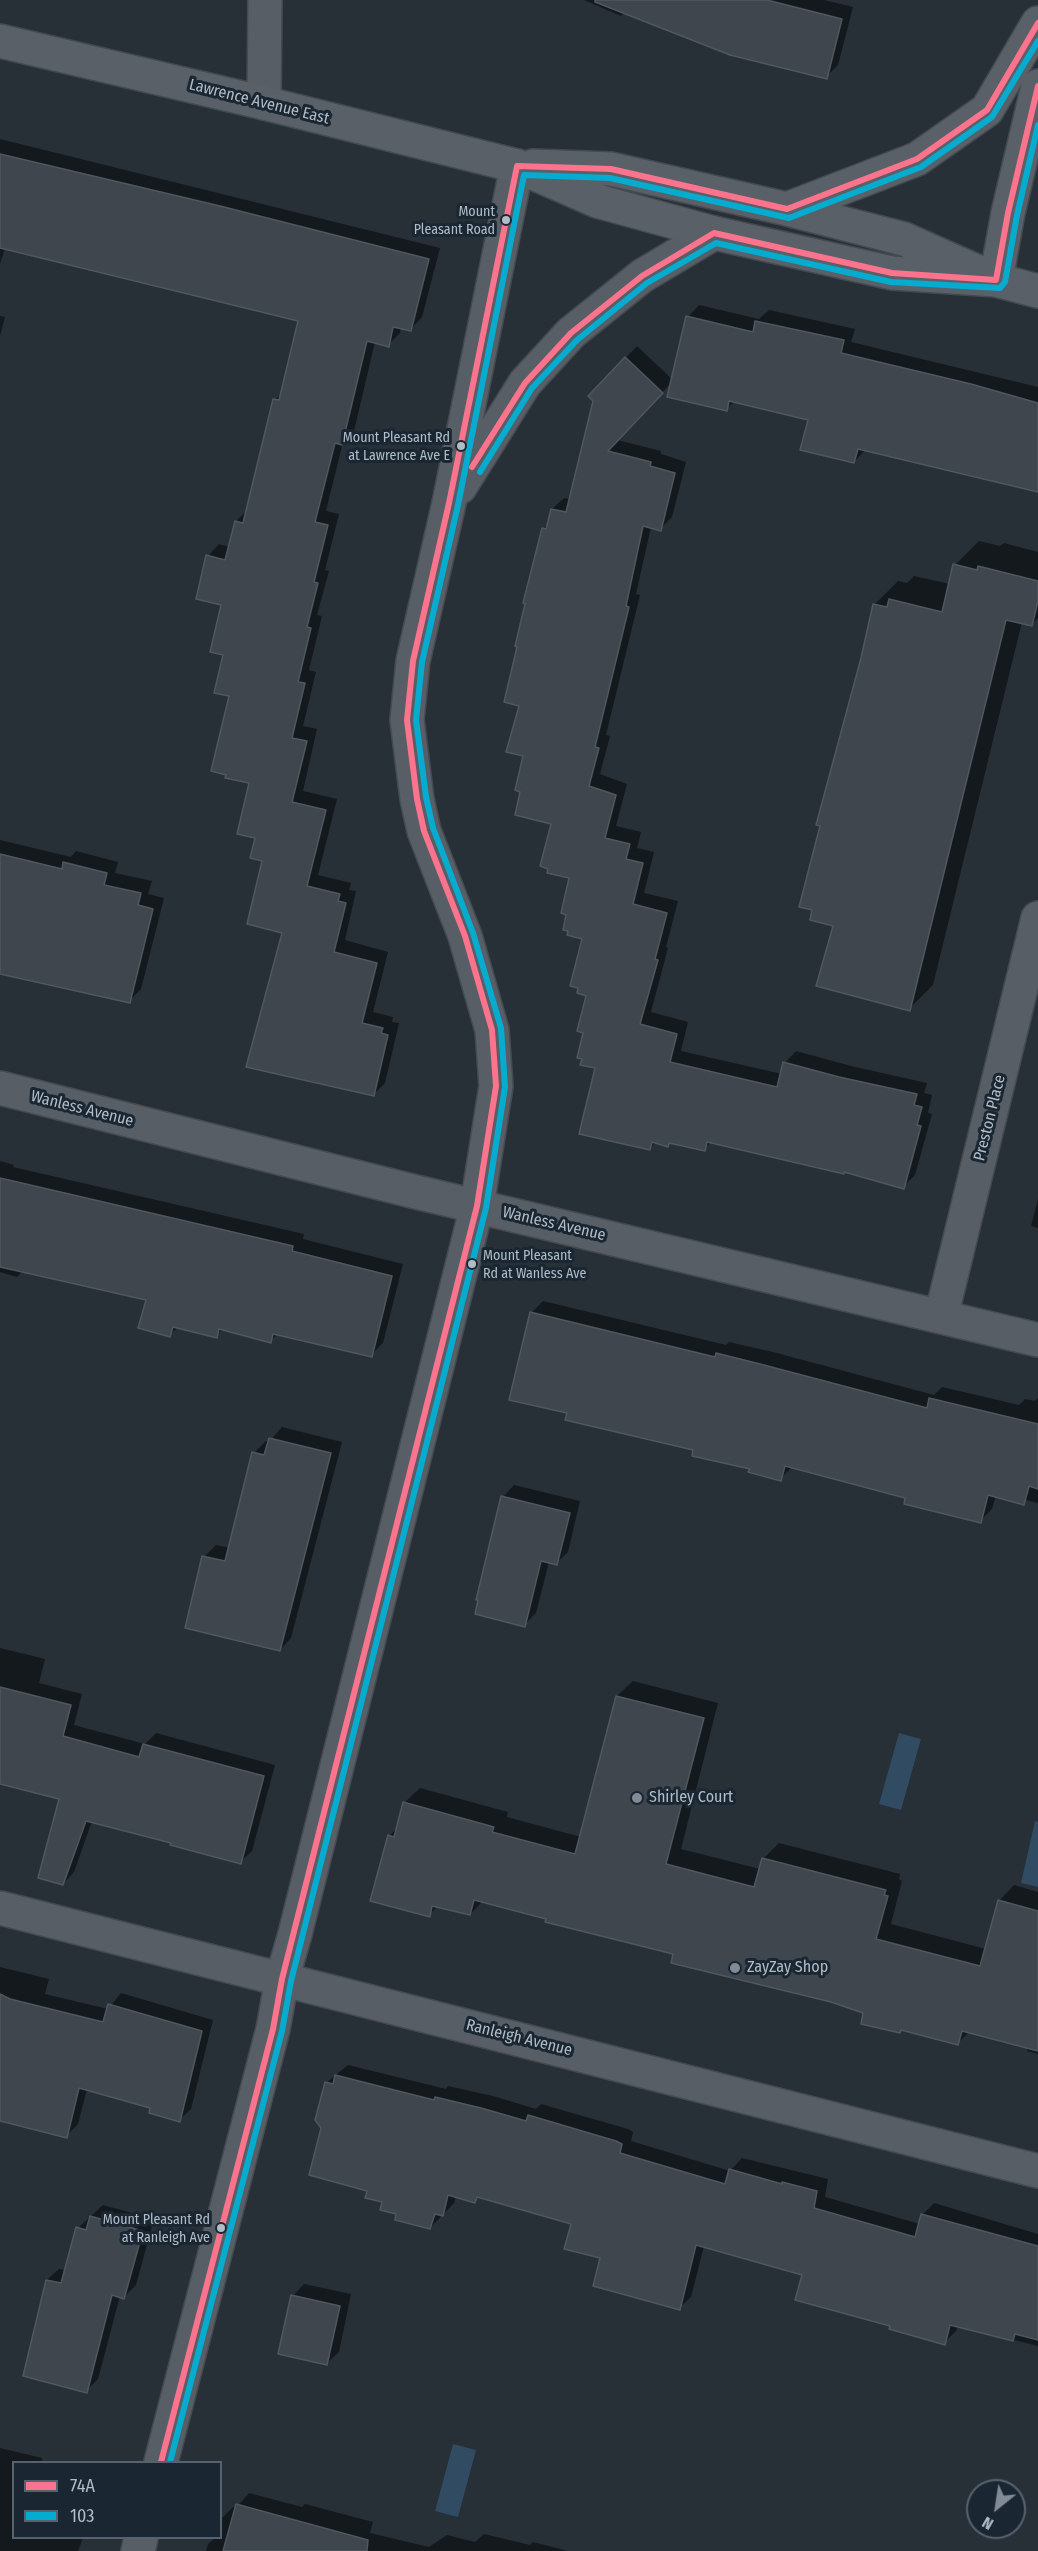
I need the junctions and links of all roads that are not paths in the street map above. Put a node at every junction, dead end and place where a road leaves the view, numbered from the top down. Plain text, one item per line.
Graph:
1 (265, 0) edge
2 (1038, 23) edge
3 (0, 41) edge
4 (1038, 86) edge
5 (264, 103) junction
6 (517, 166) junction
7 (787, 209) junction
8 (714, 233) junction
9 (996, 280) junction
10 (1038, 291) edge
11 (449, 503) junction
12 (1038, 918) edge
13 (0, 1088) edge
14 (477, 1206) junction
15 (941, 1317) junction
16 (1038, 1340) edge
17 (0, 1908) edge
18 (282, 1979) junction
19 (1038, 2171) edge
20 (162, 2461) edge

1 - 5 street
2 - 7 main road
3 - 5 main road, Lawrence Avenue East
4 - 9 main road
5 - 6 main road, Lawrence Avenue East
6 - 7 main road, Lawrence Avenue East
6 - 8 main road, Lawrence Avenue East
6 - 11 street
7 - 9 main road, Lawrence Avenue East
8 - 9 main road, Lawrence Avenue East
8 - 11 street
9 - 10 main road, Lawrence Avenue East
11 - 14 street
12 - 15 street, Preston Place
13 - 14 street, Wanless Avenue
14 - 15 street, Wanless Avenue
14 - 18 street
15 - 16 street, Wanless Avenue
17 - 18 street, Ranleigh Avenue
18 - 19 street, Ranleigh Avenue
18 - 20 street

